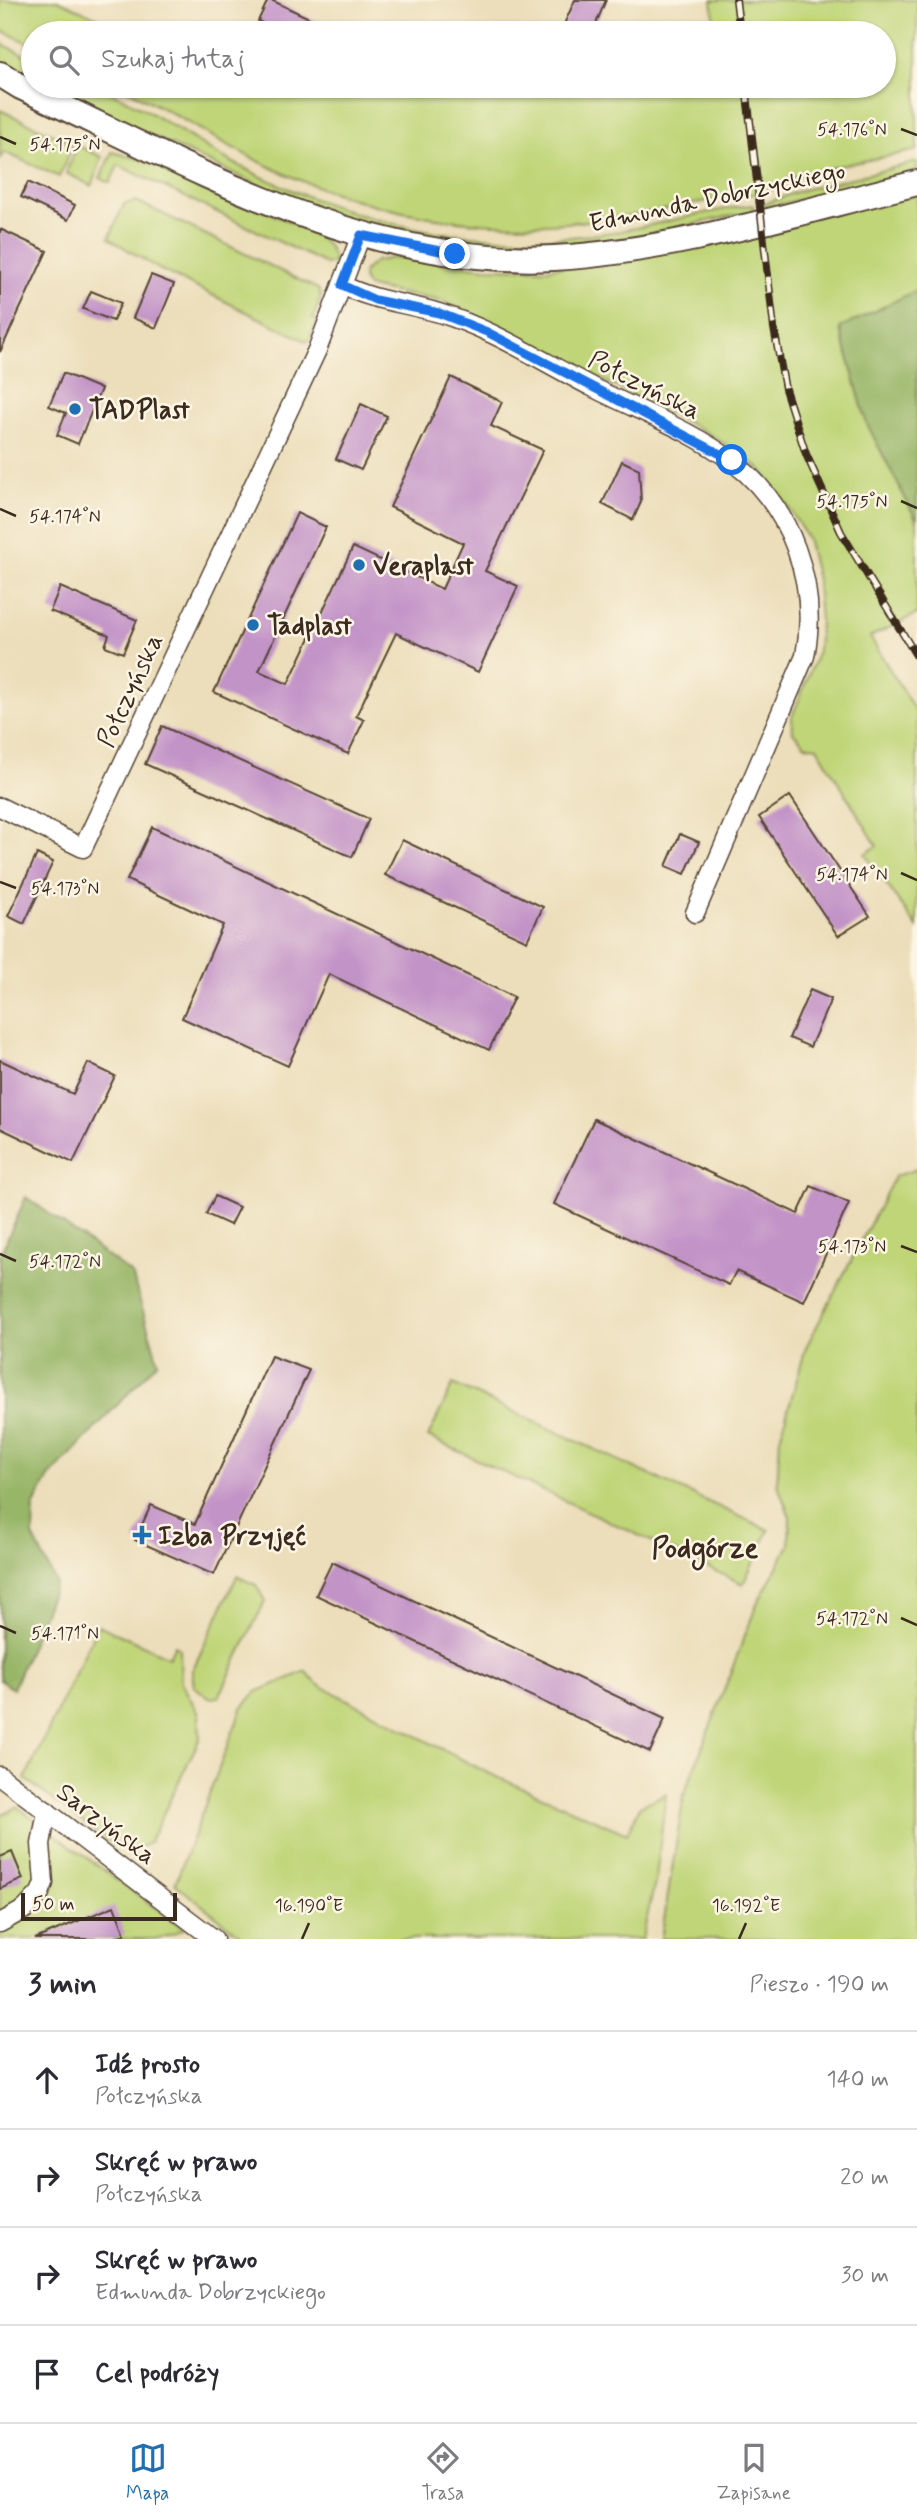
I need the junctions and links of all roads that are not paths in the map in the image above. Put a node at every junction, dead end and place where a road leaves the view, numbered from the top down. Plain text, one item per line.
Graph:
1 (45, 98) edge
2 (917, 183) edge
3 (361, 235) junction
4 (342, 285) junction
5 (0, 807) edge
6 (695, 913) dead end
7 (0, 1776) edge
8 (47, 1811) junction
9 (0, 1923) edge
10 (214, 1939) edge

1 - 3 main road, Edmunda Dobrzyckiego
2 - 3 main road, Edmunda Dobrzyckiego
3 - 4 street, Połczyńska
4 - 5 street, Połczyńska
4 - 6 street, Połczyńska
7 - 8 street, Sarzyńska
8 - 9 street
8 - 10 street, Sarzyńska

